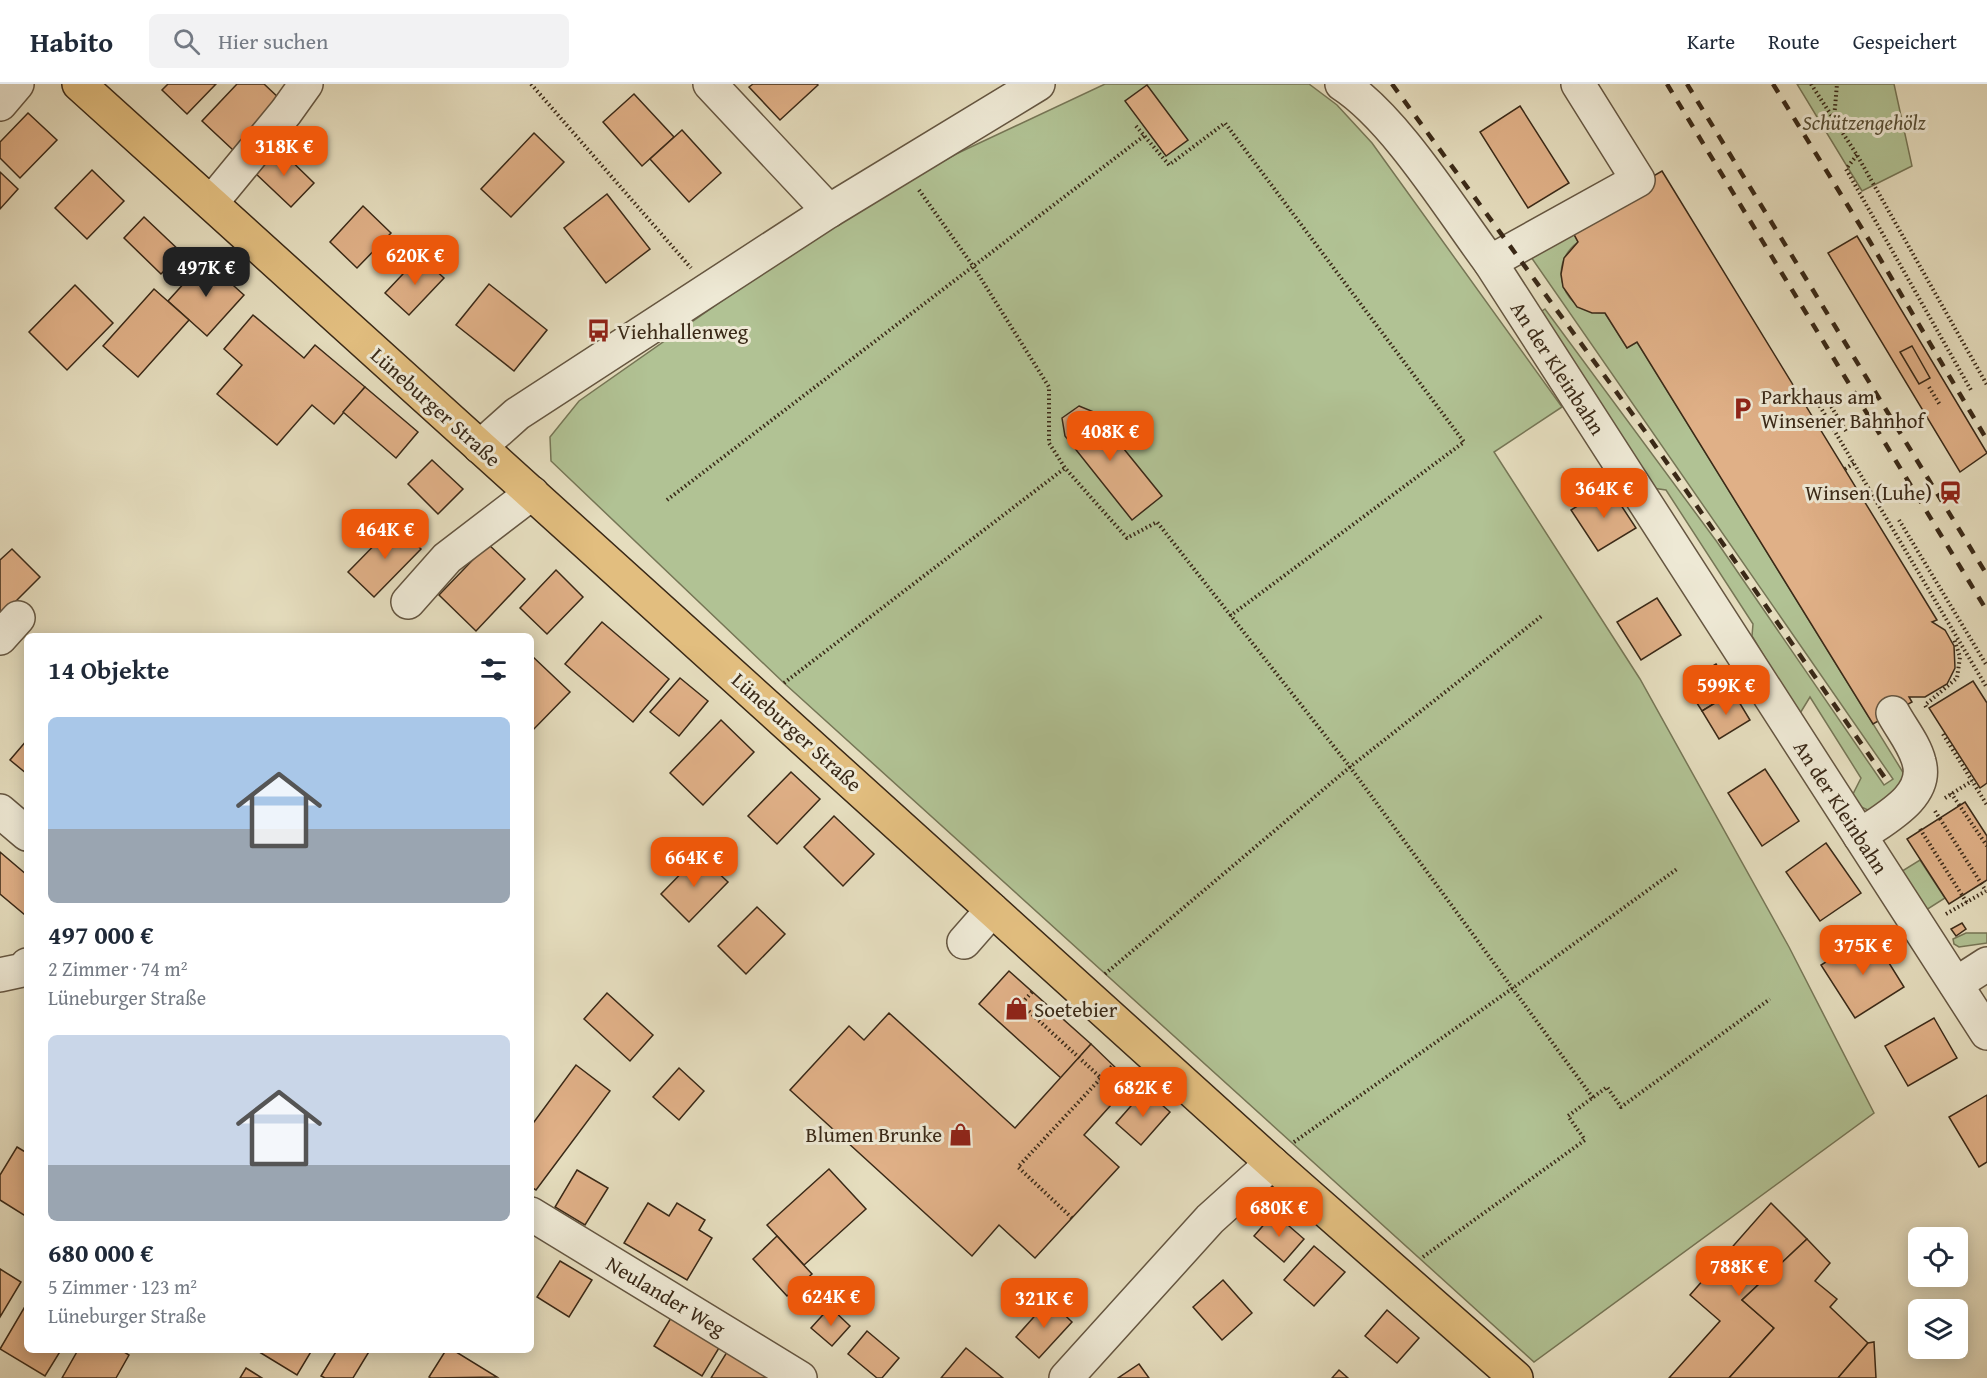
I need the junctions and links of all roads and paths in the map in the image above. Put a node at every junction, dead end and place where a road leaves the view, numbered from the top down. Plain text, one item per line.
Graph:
1 (18, 84) edge
2 (79, 84) edge
3 (306, 84) edge
4 (531, 84) edge
5 (710, 84) edge
6 (1038, 84) edge
7 (1342, 84) edge
8 (1578, 84) edge
9 (1811, 84) edge
10 (1837, 84) edge
11 (0, 104) edge
12 (1834, 120) junction
13 (1136, 126) dead end
14 (1144, 136) junction
15 (1857, 155) junction
16 (899, 167) junction
17 (210, 202) junction
18 (829, 211) junction
19 (1490, 262) junction
20 (973, 266) junction
21 (709, 289) junction
22 (1987, 385) edge
23 (1929, 387) dead end
24 (1972, 392) dead end
25 (1940, 405) dead end
26 (1846, 431) dead end
27 (480, 447) junction
28 (1854, 463) junction
29 (1065, 468) junction
30 (1845, 468) dead end
31 (532, 493) junction
32 (668, 500) dead end
33 (1899, 520) dead end
34 (408, 603) dead end
35 (1543, 615) dead end
36 (1230, 616) junction
37 (1952, 631) junction
38 (1987, 666) edge
39 (1987, 688) edge
40 (762, 700) junction
41 (1893, 713) dead end
42 (1931, 714) dead end
43 (1936, 724) dead end
44 (1350, 766) junction
45 (1972, 781) junction
46 (1953, 793) junction
47 (1928, 802) junction
48 (1987, 805) edge
49 (0, 811) edge
50 (1920, 828) dead end
51 (24, 831) edge
52 (1860, 836) junction
53 (1987, 846) edge
54 (1677, 868) dead end
55 (1986, 891) edge
56 (1967, 903) junction
57 (992, 910) junction
58 (1920, 929) junction
59 (963, 942) dead end
60 (1987, 964) edge
61 (24, 969) edge
62 (0, 975) edge
63 (1956, 984) junction
64 (1513, 988) junction
65 (1032, 992) dead end
66 (1086, 993) junction
67 (1770, 999) dead end
68 (1987, 1033) edge
69 (1113, 1065) dead end
70 (1101, 1078) junction
71 (1593, 1098) junction
72 (1272, 1163) junction
73 (534, 1216) edge
74 (1072, 1218) dead end
75 (1398, 1275) junction
76 (800, 1378) edge
77 (1066, 1378) edge
78 (1516, 1378) edge

1 - 11 street
2 - 17 main road, Lüneburger Straße
3 - 17 street
4 - 21 path
5 - 18 street
6 - 16 street
7 - 19 street, An der Kleinbahn
8 - 19 street
9 - 12 path
10 - 12 path
12 - 15 path
13 - 14 path
14 - 20 path
14 - 36 path
15 - 22 path
15 - 24 path
16 - 18 street
16 - 20 path
17 - 27 main road, Lüneburger Straße
18 - 21 street
19 - 52 street, An der Kleinbahn
20 - 29 path
20 - 32 path
21 - 27 street
23 - 25 path
26 - 28 path
27 - 31 main road, Lüneburger Straße
28 - 30 path
28 - 37 path
29 - 36 path
29 - 40 path
31 - 34 street
31 - 40 main road, Lüneburger Straße
33 - 38 path
35 - 44 path
36 - 44 path
37 - 39 path
37 - 42 path
40 - 57 main road, Lüneburger Straße
41 - 47 street
43 - 45 path
44 - 64 path
44 - 66 path
45 - 46 path
45 - 48 path
46 - 47 path
46 - 47 path
46 - 53 path
47 - 52 street
47 - 55 path
49 - 51 street
50 - 56 path
52 - 58 street, An der Kleinbahn
54 - 64 path
55 - 56 path
56 - 58 path
57 - 59 street
57 - 66 main road, Lüneburger Straße
58 - 63 street, An der Kleinbahn
60 - 63 street
61 - 62 street
63 - 68 street, An der Kleinbahn
64 - 71 path
64 - 72 path
65 - 70 path
66 - 72 main road, Lüneburger Straße
67 - 71 path
69 - 70 path
70 - 74 path
71 - 75 path
72 - 75 main road, Lüneburger Straße
72 - 77 street
73 - 76 street, Neulander Weg
75 - 78 main road, Lüneburger Straße

